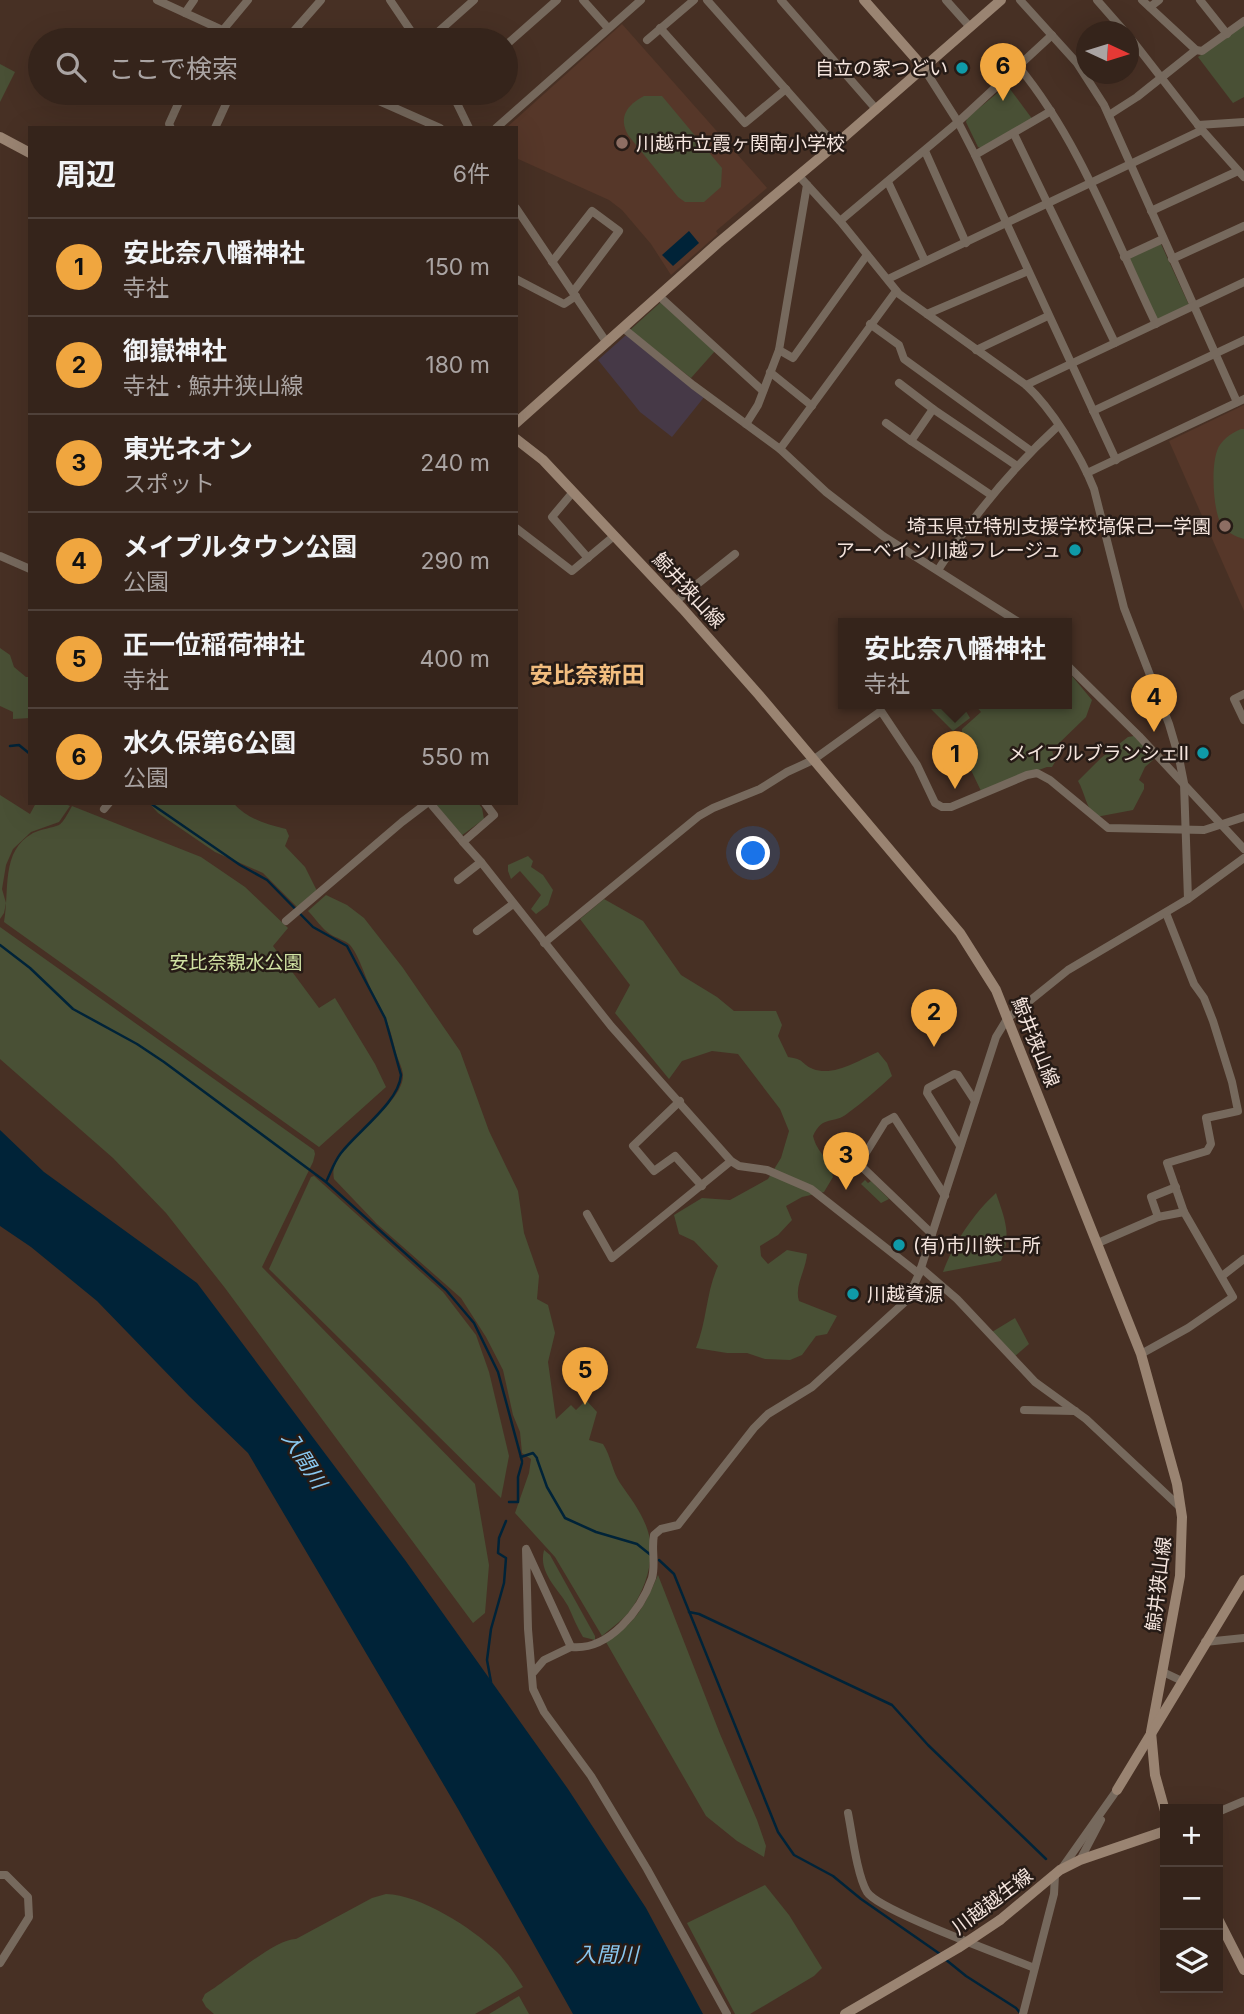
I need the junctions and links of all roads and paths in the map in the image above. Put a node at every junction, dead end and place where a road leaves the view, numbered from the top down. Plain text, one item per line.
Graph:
1 (157, 0) edge
2 (194, 0) edge
3 (248, 0) edge
4 (321, 0) edge
5 (391, 0) edge
6 (474, 0) edge
7 (557, 0) edge
8 (583, 0) edge
9 (641, 0) edge
10 (695, 0) edge
11 (707, 0) edge
12 (781, 0) edge
13 (864, 0) edge
14 (946, 0) edge
15 (1002, 0) edge
16 (1020, 0) edge
17 (1097, 0) edge
18 (1142, 0) edge
19 (1158, 0) edge
20 (1200, 0) edge
21 (1150, 7) junction
22 (185, 13) junction
23 (1116, 21) edge
24 (1244, 21) edge
25 (213, 26) joint
26 (970, 27) junction
27 (218, 28) edge
28 (225, 28) edge
29 (296, 28) edge
30 (409, 28) edge
31 (442, 28) edge
32 (608, 28) junction
33 (660, 28) junction
34 (518, 34) edge
35 (1227, 34) junction
36 (1052, 35) junction
37 (647, 40) dead end
38 (1139, 48) edge
39 (1196, 50) junction
40 (1018, 66) junction
41 (923, 67) junction
42 (1162, 76) junction
43 (786, 89) junction
44 (178, 105) edge
45 (226, 105) edge
46 (388, 105) edge
47 (458, 105) edge
48 (876, 108) junction
49 (1051, 111) junction
50 (1109, 115) junction
51 (958, 122) junction
52 (1244, 122) edge
53 (170, 126) edge
54 (216, 126) edge
55 (435, 126) edge
56 (468, 126) edge
57 (498, 126) edge
58 (1200, 128) junction
59 (1014, 134) junction
60 (0, 137) edge
61 (835, 145) junction
62 (925, 151) junction
63 (28, 152) edge
64 (975, 155) junction
65 (1130, 165) junction
66 (1241, 174) edge
67 (803, 180) junction
68 (888, 182) junction
69 (1090, 183) junction
70 (1048, 203) junction
71 (518, 211) edge
72 (1151, 211) junction
73 (840, 221) junction
74 (1006, 224) junction
75 (1244, 226) edge
76 (1163, 239) junction
77 (965, 243) junction
78 (867, 255) junction
79 (1124, 257) junction
80 (1172, 260) junction
81 (925, 261) junction
82 (552, 262) junction
83 (1028, 271) junction
84 (888, 279) junction
85 (518, 280) edge
86 (1244, 282) edge
87 (896, 291) junction
88 (575, 294) junction
89 (659, 296) junction
90 (1193, 307) junction
91 (927, 314) junction
92 (1048, 316) junction
93 (870, 324) junction
94 (1156, 324) junction
95 (623, 328) junction
96 (1244, 340) edge
97 (607, 343) junction
98 (1115, 343) junction
99 (976, 350) junction
100 (779, 351) junction
101 (1214, 354) junction
102 (1071, 364) junction
103 (770, 372) junction
104 (899, 383) dead end
105 (1026, 385) junction
106 (763, 391) junction
107 (1241, 401) edge
108 (812, 406) junction
109 (933, 409) junction
110 (1093, 411) junction
111 (518, 421) edge
112 (886, 423) dead end
113 (746, 424) junction
114 (1058, 426) junction
115 (518, 441) edge
116 (911, 441) junction
117 (780, 449) junction
118 (1031, 451) junction
119 (1116, 460) junction
120 (1017, 466) junction
121 (1087, 473) junction
122 (573, 492) junction
123 (991, 495) junction
124 (518, 530) edge
125 (614, 536) junction
126 (735, 554) dead end
127 (0, 556) edge
128 (588, 558) junction
129 (28, 568) edge
130 (938, 570) junction
131 (676, 601) junction
132 (1012, 618) edge
133 (1072, 670) edge
134 (1244, 694) edge
135 (1244, 720) edge
136 (813, 760) junction
137 (1184, 783) junction
138 (425, 805) edge
139 (430, 805) edge
140 (486, 805) edge
141 (1244, 817) edge
142 (1221, 826) junction
143 (1184, 830) junction
144 (463, 842) junction
145 (1244, 849) edge
146 (1244, 858) edge
147 (481, 862) junction
148 (458, 880) dead end
149 (1188, 900) junction
150 (513, 904) junction
151 (1166, 913) junction
152 (289, 918) dead end
153 (477, 931) dead end
154 (544, 943) junction
155 (1007, 1019) junction
156 (680, 1101) junction
157 (975, 1101) junction
158 (960, 1146) junction
159 (731, 1161) junction
160 (702, 1186) junction
161 (1176, 1187) junction
162 (945, 1196) junction
163 (1184, 1212) junction
164 (587, 1213) dead end
165 (1158, 1217) junction
166 (932, 1234) junction
167 (1098, 1244) junction
168 (1244, 1259) edge
169 (920, 1271) junction
170 (1222, 1276) junction
171 (1141, 1354) junction
172 (1024, 1410) dead end
173 (1075, 1411) junction
174 (1181, 1508) junction
175 (1244, 1580) edge
176 (1244, 1640) edge
177 (1205, 1642) junction
178 (571, 1647) junction
179 (1163, 1672) junction
180 (532, 1674) junction
181 (1182, 1681) junction
182 (1151, 1732) junction
183 (1117, 1790) junction
184 (1244, 1801) edge
185 (1163, 1804) edge
186 (1223, 1810) edge
187 (848, 1813) dead end
188 (1160, 1833) edge
189 (1080, 1860) junction
190 (1058, 1873) junction
191 (0, 1875) edge
192 (1223, 1929) edge
193 (0, 1963) edge
194 (1034, 1968) junction
195 (1244, 1969) edge
196 (1023, 2011) edge
197 (727, 2014) edge
198 (845, 2014) edge

1 - 22 street
2 - 22 street
3 - 28 street
4 - 29 street
5 - 30 street
6 - 31 street
7 - 34 street
8 - 32 street
9 - 32 street
10 - 33 street
11 - 43 street
12 - 48 street
13 - 41 main road
14 - 26 street
15 - 26 main road
16 - 36 street
17 - 23 street
18 - 21 street
19 - 21 street
20 - 35 street
21 - 39 street
22 - 25 street
24 - 35 street
25 - 27 street
26 - 41 main road
32 - 57 street
33 - 37 street
33 - 43 street
35 - 39 street
36 - 40 street
36 - 50 street
38 - 42 street
39 - 42 street
40 - 49 street
40 - 51 street
41 - 48 main road
41 - 51 street
42 - 50 street
42 - 58 street
43 - 61 street
44 - 53 street
45 - 54 street
46 - 55 street
47 - 56 street
48 - 61 main road
49 - 59 street
49 - 69 street
50 - 65 street
51 - 62 street
51 - 64 street
52 - 58 street
58 - 65 street
58 - 66 street
59 - 64 street
59 - 70 street
60 - 63 main road
61 - 67 main road
62 - 68 street
62 - 77 street
64 - 74 street
65 - 69 street
65 - 72 street
66 - 72 street
67 - 73 street
67 - 89 main road
67 - 100 street
68 - 73 street
68 - 81 street
69 - 70 street
69 - 79 street
70 - 74 street
70 - 98 street
71 - 82 street
72 - 76 street
73 - 78 street
74 - 77 street
74 - 83 street
75 - 80 street
76 - 79 street
76 - 80 street
77 - 81 street
78 - 84 street
78 - 100 street
79 - 94 street
80 - 90 street
81 - 84 street
82 - 88 street
82 - 88 street
83 - 91 street
83 - 92 street
84 - 87 street
85 - 88 street
86 - 90 street
87 - 91 street
87 - 93 street
88 - 97 street
89 - 95 main road
89 - 106 street
90 - 94 street
90 - 101 street
91 - 99 street
92 - 99 street
92 - 102 street
93 - 108 street
93 - 118 street
94 - 98 street
95 - 97 main road
95 - 113 street
96 - 101 street
97 - 111 main road
98 - 102 street
99 - 105 street
100 - 103 street
101 - 107 street
101 - 110 street
102 - 105 street
102 - 110 street
103 - 106 street
103 - 108 street
104 - 109 street
105 - 114 street
106 - 113 street
107 - 119 street
108 - 117 street
109 - 116 street
109 - 120 street
110 - 119 street
112 - 116 street
113 - 117 street
114 - 118 street
114 - 121 street
115 - 122 main road, 鯨井狭山線
116 - 123 street
117 - 130 street
118 - 120 street
119 - 121 street
120 - 123 street
121 - 137 street
122 - 125 main road, 鯨井狭山線
122 - 128 street
123 - 130 street
124 - 128 street
125 - 128 street
125 - 131 main road, 鯨井狭山線
126 - 131 street
127 - 129 street
130 - 132 street
131 - 136 main road, 鯨井狭山線
133 - 137 street
134 - 135 street
136 - 143 street
136 - 154 street
136 - 155 main road, 鯨井狭山線
137 - 142 street
137 - 143 street
138 - 152 street
139 - 144 street
140 - 144 street
141 - 142 street
142 - 143 street
142 - 145 street
143 - 149 street
144 - 147 street
146 - 149 street
147 - 148 street
147 - 150 street
149 - 151 street
150 - 153 street
150 - 154 street
151 - 155 street
151 - 161 street
154 - 156 street
155 - 157 street
155 - 167 main road, 鯨井狭山線
156 - 159 street
156 - 160 street
157 - 158 street
157 - 158 street
158 - 162 street
159 - 160 street
159 - 169 street
160 - 164 street
161 - 163 street
161 - 165 street
162 - 166 street
162 - 166 street
163 - 165 street
163 - 170 street
165 - 167 street
166 - 169 street
167 - 171 main road, 鯨井狭山線
168 - 170 street
169 - 173 street
169 - 178 street
170 - 171 street
171 - 174 main road, 鯨井狭山線
172 - 173 street
173 - 174 street
174 - 179 main road, 鯨井狭山線
175 - 177 main road
176 - 177 street
177 - 181 main road
178 - 180 street
178 - 180 street
179 - 181 street
179 - 182 main road, 鯨井狭山線
180 - 197 street
181 - 182 main road
182 - 183 main road
182 - 185 main road, 鯨井狭山線
183 - 189 street
183 - 190 street
184 - 186 street
187 - 194 street
188 - 189 main road, 川越越生線
189 - 190 main road, 川越越生線
190 - 194 street
190 - 198 main road, 川越越生線, bridge
191 - 193 street
192 - 195 main road
194 - 196 street

